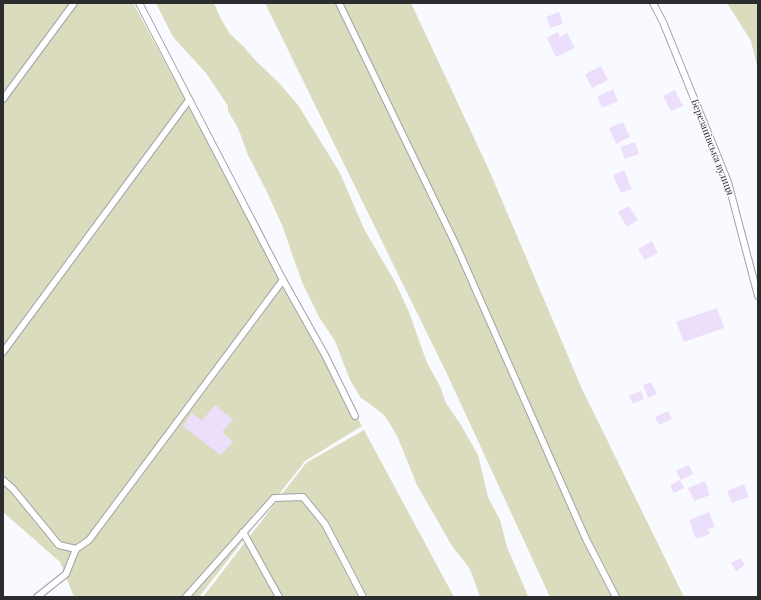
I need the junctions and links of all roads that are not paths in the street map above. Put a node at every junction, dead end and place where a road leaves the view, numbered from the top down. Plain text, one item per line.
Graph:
1 (74, 3) edge
2 (139, 3) edge
3 (339, 3) edge
4 (653, 3) edge
5 (3, 99) edge
6 (189, 100) junction
7 (283, 280) junction
8 (758, 296) edge
9 (3, 352) edge
10 (355, 416) dead end
11 (3, 480) edge
12 (243, 532) junction
13 (76, 549) junction
14 (37, 597) edge
15 (186, 597) edge
16 (279, 597) edge
17 (363, 597) edge
18 (616, 597) edge

1 - 5 lane
2 - 6 lane
3 - 18 lane
4 - 8 lane, Березанівська вулиця
6 - 7 lane
6 - 9 lane
7 - 10 lane
7 - 13 lane
11 - 13 lane
12 - 15 lane
12 - 16 lane
12 - 17 lane
13 - 14 lane

